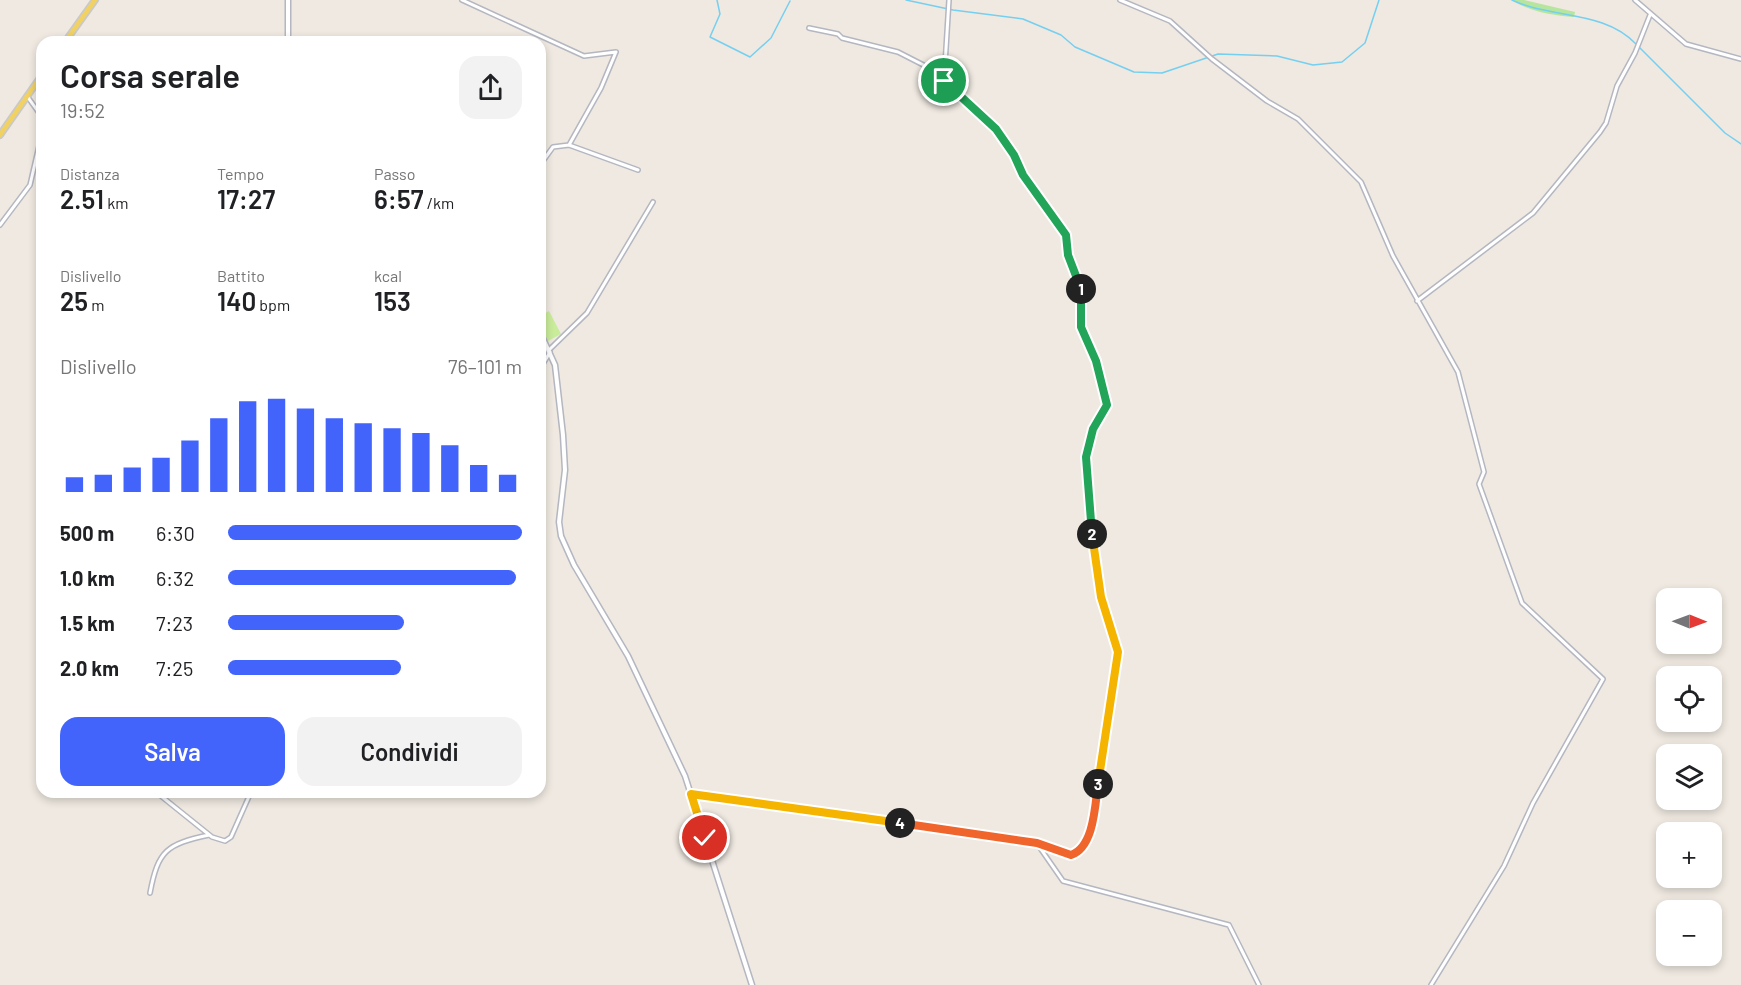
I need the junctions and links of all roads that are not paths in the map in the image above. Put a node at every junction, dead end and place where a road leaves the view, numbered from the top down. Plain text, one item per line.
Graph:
1 (95, 0) edge
2 (288, 0) edge
3 (462, 0) edge
4 (949, 0) edge
5 (1120, 0) edge
6 (1635, 0) edge
7 (1650, 15) junction
8 (808, 28) dead end
9 (69, 36) edge
10 (288, 36) edge
11 (540, 36) edge
12 (546, 39) edge
13 (1741, 59) edge
14 (944, 76) junction
15 (36, 83) edge
16 (27, 96) junction
17 (36, 109) edge
18 (0, 135) edge
19 (569, 145) junction
20 (546, 157) edge
21 (36, 159) edge
22 (638, 170) dead end
23 (653, 202) dead end
24 (0, 225) edge
25 (1417, 301) junction
26 (546, 342) edge
27 (550, 349) junction
28 (546, 357) edge
29 (691, 794) junction
30 (163, 798) edge
31 (248, 798) edge
32 (209, 835) junction
33 (1037, 843) junction
34 (150, 894) dead end
35 (752, 985) edge
36 (1259, 985) edge
37 (1431, 985) edge

1 - 9 main road
2 - 10 street
3 - 11 street
4 - 14 street
5 - 25 street
6 - 7 street
7 - 13 street
7 - 25 street
8 - 14 street
12 - 19 street
14 - 33 street
15 - 16 main road
16 - 17 street
16 - 18 main road
19 - 20 street
19 - 22 street
21 - 24 street
23 - 27 street
25 - 37 street
26 - 27 street
27 - 28 street
27 - 29 street
29 - 33 street
29 - 35 street
30 - 32 street
31 - 32 street
32 - 34 street
33 - 36 street

